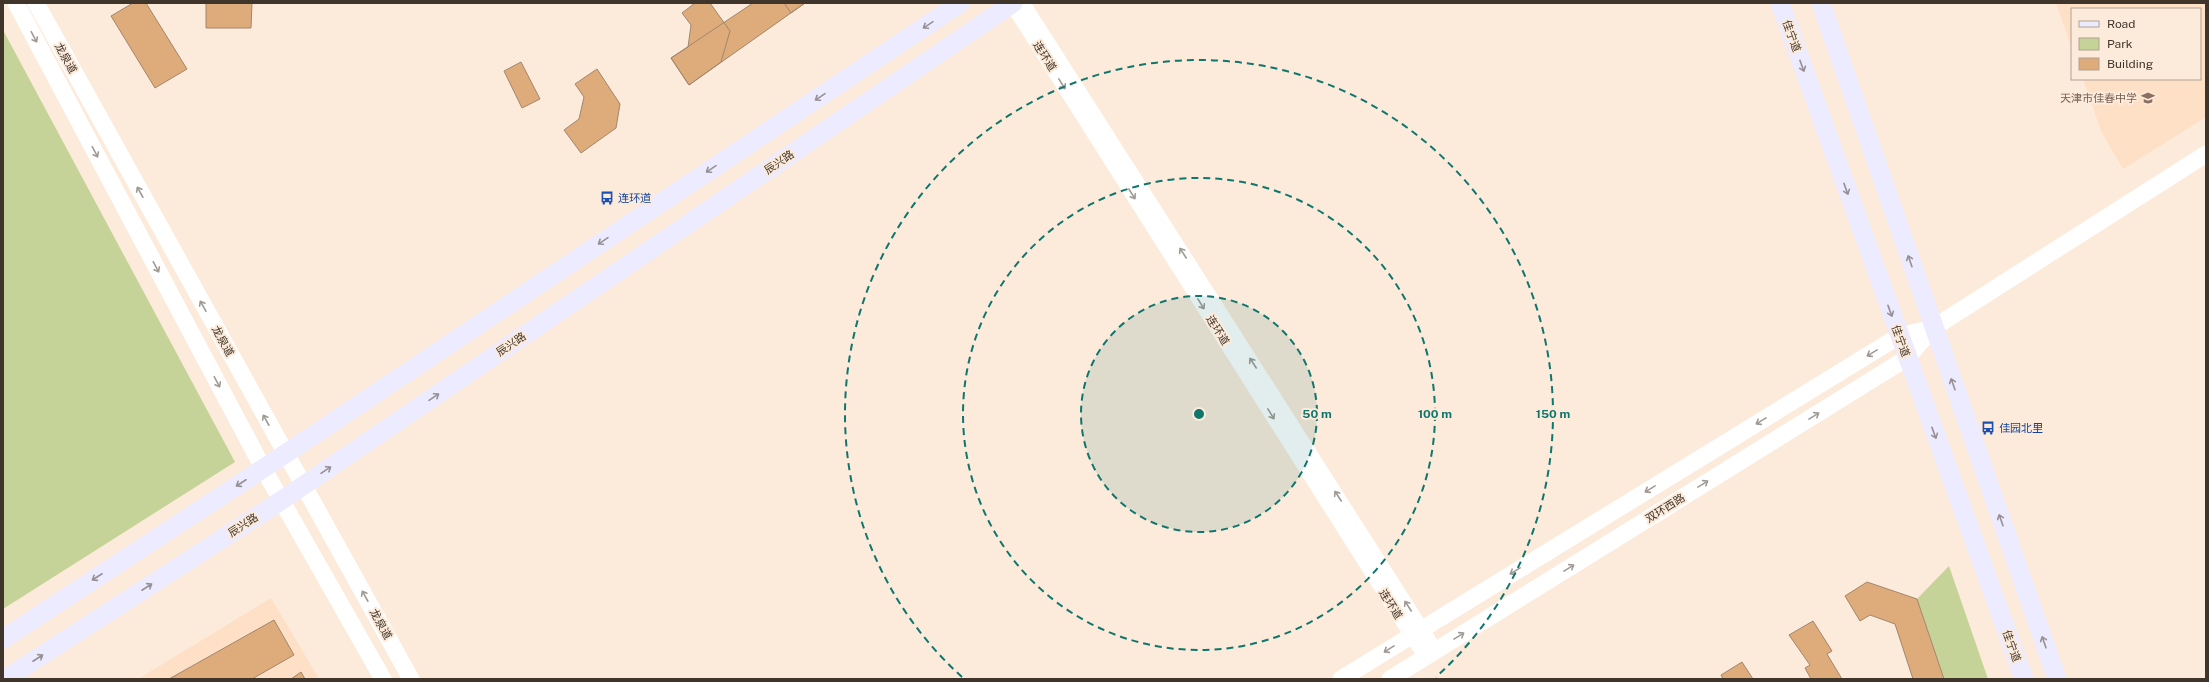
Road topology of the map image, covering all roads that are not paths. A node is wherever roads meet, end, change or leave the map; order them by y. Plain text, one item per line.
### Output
1 (16, 3) edge
2 (36, 3) edge
3 (960, 3) edge
4 (1015, 3) edge
5 (1780, 3) edge
6 (1821, 3) edge
7 (2206, 154) edge
8 (1933, 328) junction
9 (1899, 336) junction
10 (1907, 358) junction
11 (285, 454) junction
12 (263, 468) junction
13 (303, 486) junction
14 (282, 500) junction
15 (1416, 632) junction
16 (3, 639) edge
17 (1430, 654) junction
18 (5, 679) edge
19 (383, 679) edge
20 (411, 679) edge
21 (1341, 679) edge
22 (1390, 679) edge
23 (2024, 679) edge
24 (2057, 679) edge

1 -> 12 street, 龙泉道
11 -> 2 street, 龙泉道
3 -> 11 main road
13 -> 4 main road, 辰兴路
4 - 15 street, 连环道
5 -> 9 main road, 佳宁道
8 -> 6 main road
7 - 8 street
8 - 9 street
8 - 10 street, 双环西路
24 -> 8 main road
9 - 10 main road, 佳宁道
9 -> 15 street
17 -> 10 street, 双环西路
10 -> 23 main road, 佳宁道
11 - 12 main road
11 - 13 street, 龙泉道
12 - 14 street, 龙泉道
12 -> 16 main road
13 - 14 main road, 辰兴路
20 -> 13 street, 龙泉道
18 -> 14 main road, 辰兴路
14 - 19 street, 龙泉道
15 - 17 street, 连环道
15 -> 21 street
17 - 22 street, 双环西路

